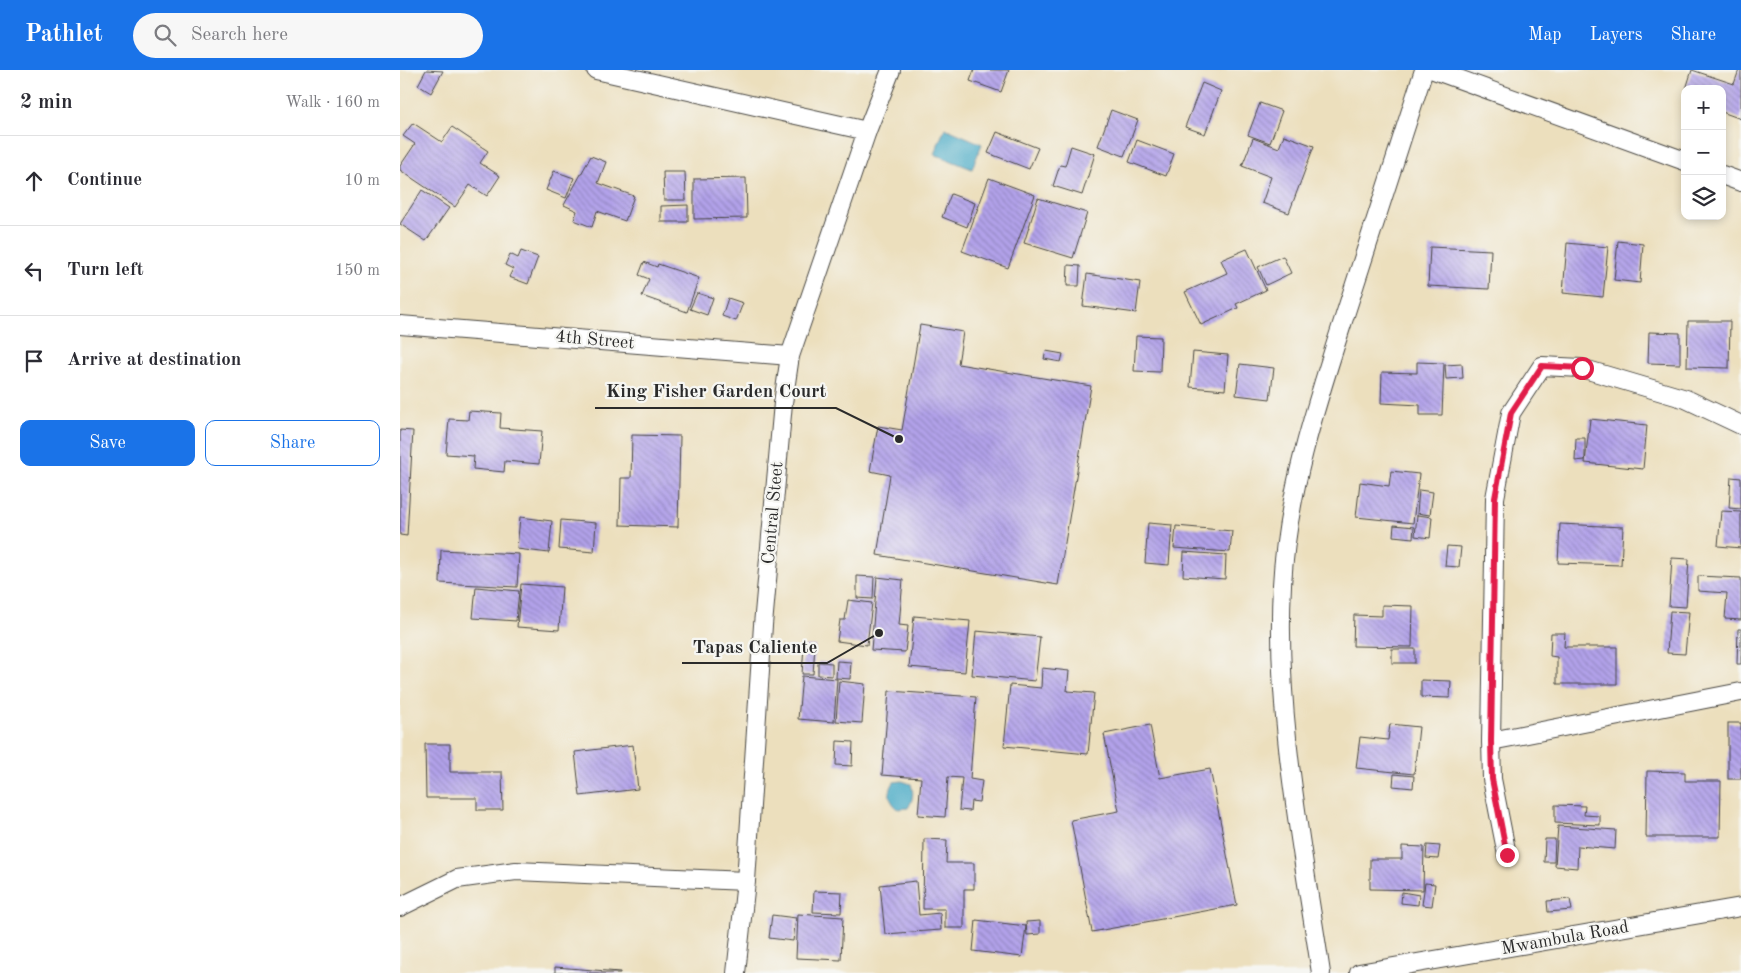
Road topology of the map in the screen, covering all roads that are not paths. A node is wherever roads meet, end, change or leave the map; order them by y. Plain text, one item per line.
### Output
1 (596, 70) edge
2 (891, 70) edge
3 (1424, 70) edge
4 (1434, 70) edge
5 (867, 131) junction
6 (1681, 161) edge
7 (1726, 176) edge
8 (1741, 182) edge
9 (400, 325) edge
10 (790, 356) junction
11 (1741, 426) edge
12 (1741, 692) edge
13 (1491, 741) junction
14 (1507, 855) dead end
15 (746, 881) junction
16 (400, 907) edge
17 (1741, 907) edge
18 (736, 973) edge
19 (1321, 973) edge
20 (1359, 973) edge

1 - 5 street
2 - 5 street, Central Steet
3 - 19 street
4 - 6 street
5 - 10 street, Central Steet
7 - 8 street
9 - 10 street, 4th Street
10 - 15 street, Central Steet
11 - 13 street
12 - 13 street
13 - 14 street
15 - 16 street
15 - 18 street, Central Steet
17 - 20 street, Mwambula Road

